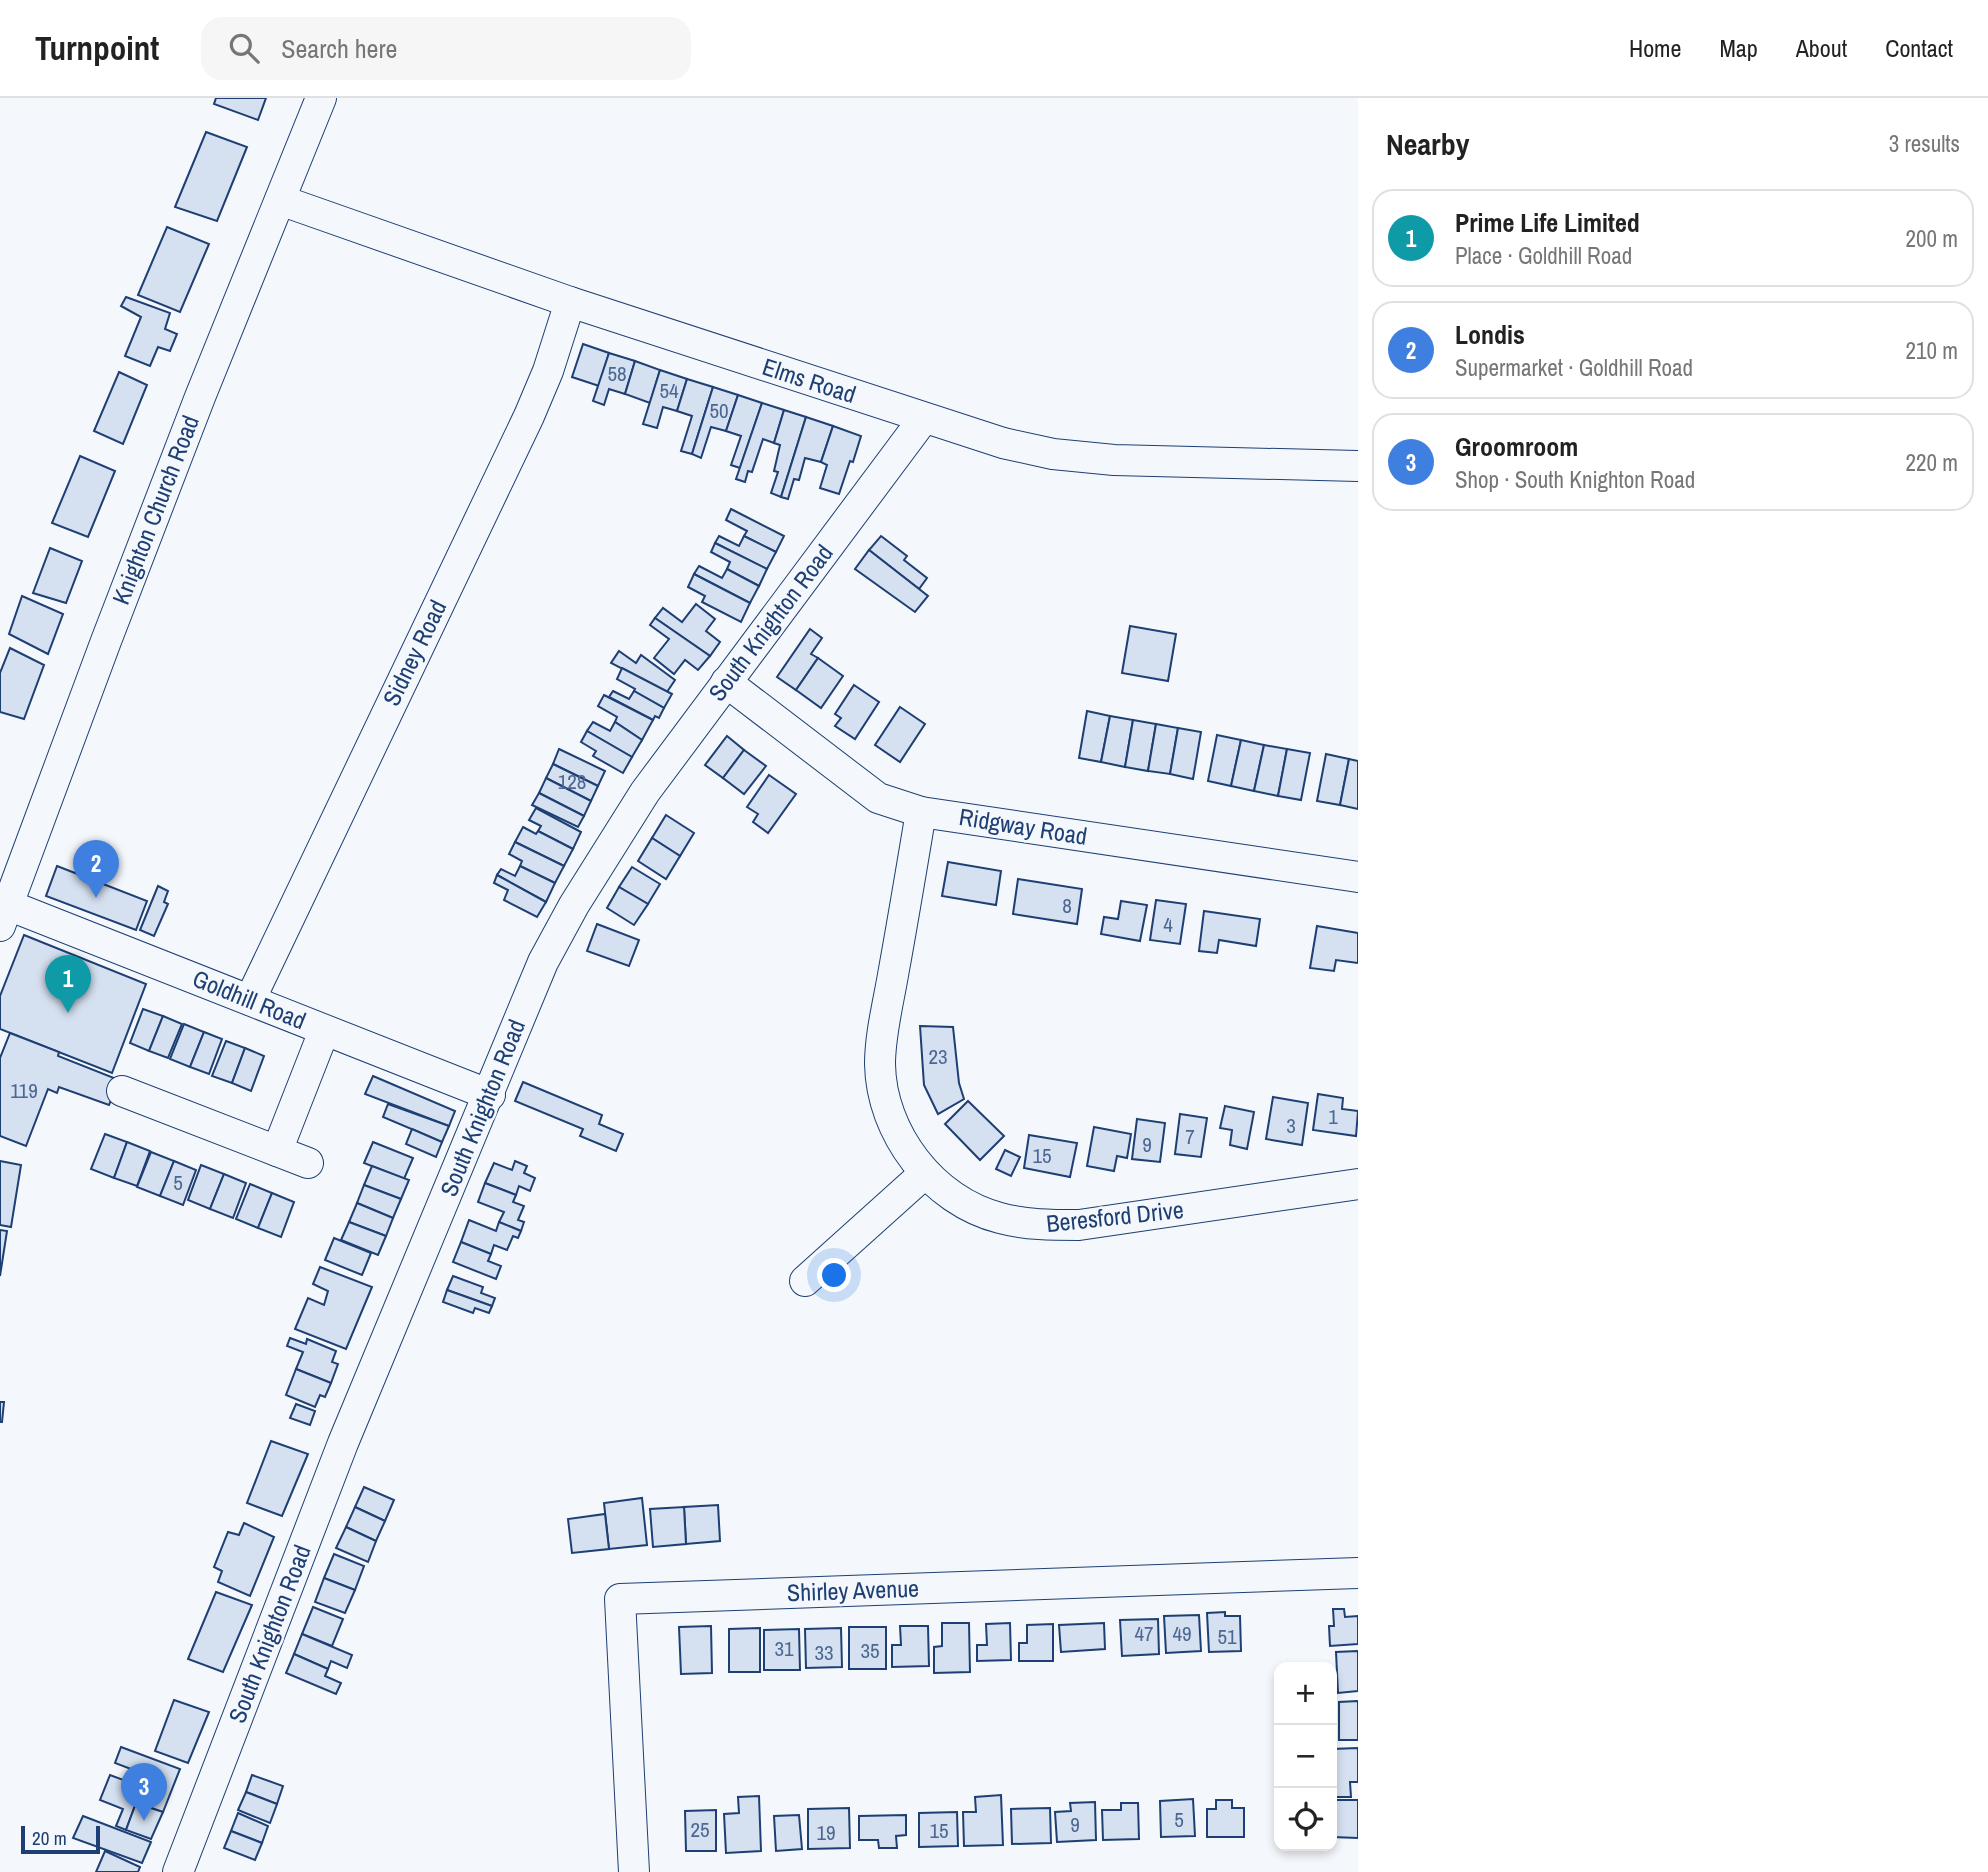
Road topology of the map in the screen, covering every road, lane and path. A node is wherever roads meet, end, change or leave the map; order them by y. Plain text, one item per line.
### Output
1 (321, 98) edge
2 (280, 200) junction
3 (570, 302) junction
4 (924, 418) junction
5 (1358, 466) edge
6 (726, 682) junction
7 (921, 812) junction
8 (1358, 877) edge
9 (6, 899) edge
10 (250, 1000) junction
11 (324, 1031) junction
12 (122, 1091) dead end
13 (490, 1095) junction
14 (277, 1151) junction
15 (308, 1163) dead end
16 (925, 1174) junction
17 (1358, 1184) edge
18 (805, 1281) dead end
19 (1358, 1573) edge
20 (178, 1872) edge
21 (634, 1872) edge

1 - 2 street, Knighton Church Road
2 - 3 street, Elms Road
2 - 9 street, Knighton Church Road
3 - 4 street, Elms Road
3 - 10 street, Sidney Road
4 - 5 street, Elms Road
4 - 6 street, South Knighton Road
6 - 7 street, Ridgway Road
6 - 13 street, South Knighton Road
7 - 8 street, Ridgway Road
7 - 16 street, Beresford Drive
9 - 10 street, Goldhill Road
10 - 11 street, Goldhill Road
11 - 13 street, Goldhill Road
11 - 14 street
12 - 14 street
13 - 20 street, South Knighton Road
14 - 15 street
16 - 17 street, Beresford Drive
16 - 18 street
19 - 21 street, Shirley Avenue

